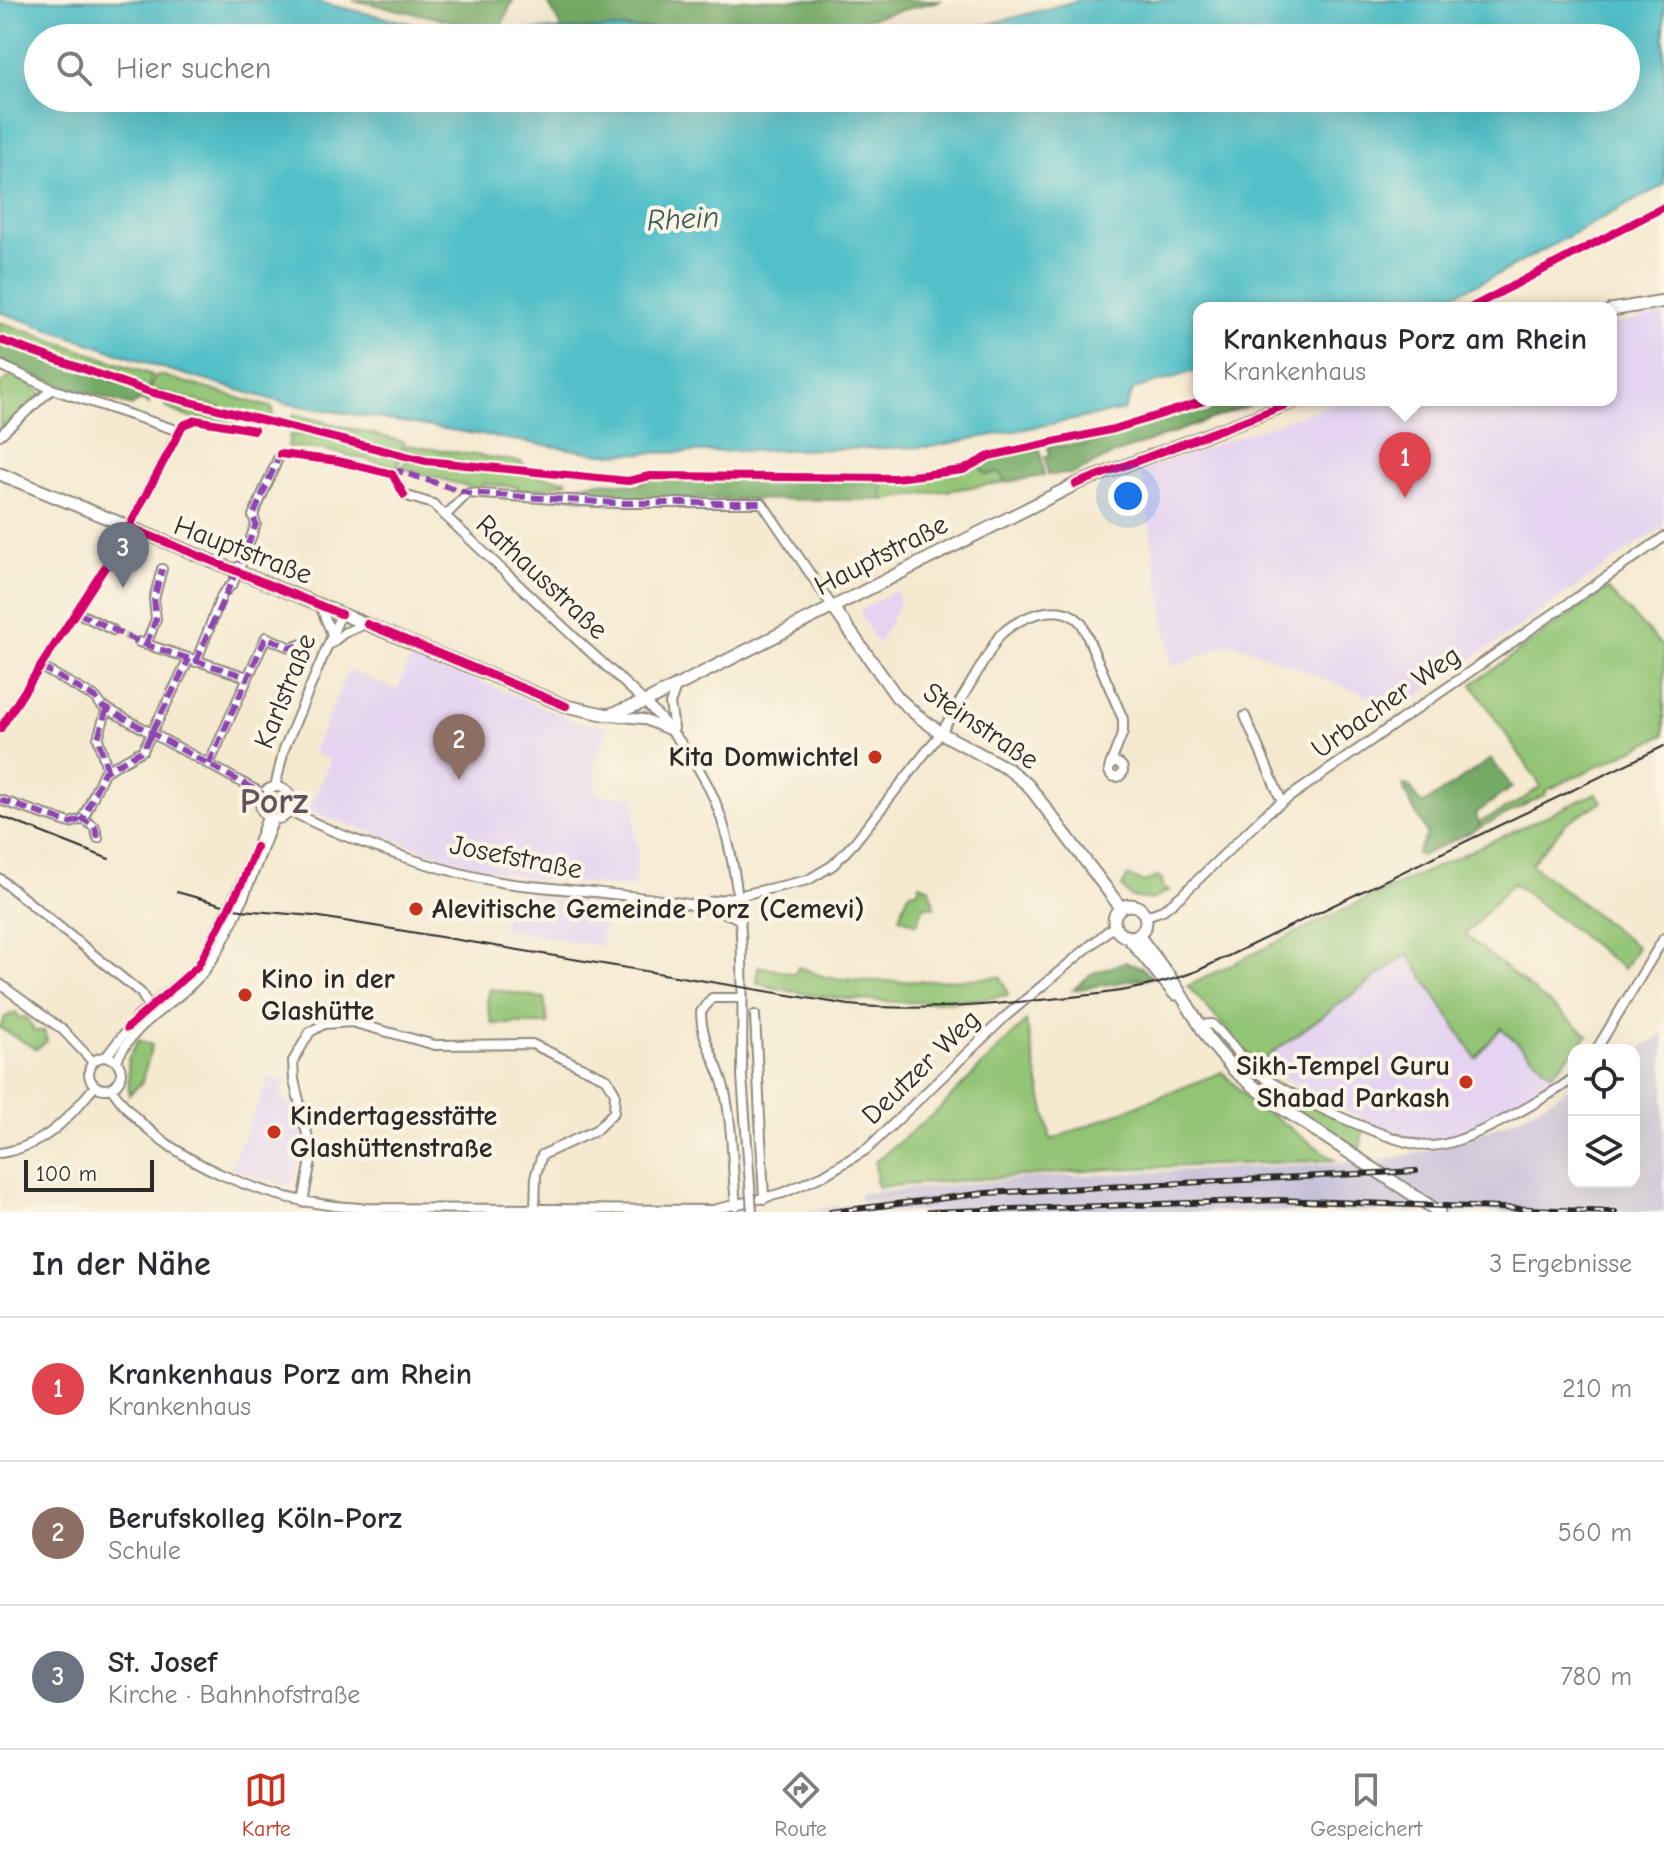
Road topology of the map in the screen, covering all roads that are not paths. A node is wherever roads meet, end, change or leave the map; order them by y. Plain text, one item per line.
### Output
1 (1664, 301) edge
2 (1617, 309) edge
3 (0, 365) edge
4 (52, 389) junction
5 (1283, 406) edge
6 (0, 435) edge
7 (280, 454) dead end
8 (0, 474) edge
9 (404, 495) dead end
10 (445, 516) junction
11 (129, 527) junction
12 (1664, 537) edge
13 (162, 569) dead end
14 (318, 602) junction
15 (832, 606) junction
16 (78, 613) junction
17 (341, 614) junction
18 (367, 624) junction
19 (113, 630) tunnel mouth
20 (332, 634) junction
21 (302, 644) dead end
22 (326, 649) junction
23 (192, 660) junction
24 (41, 667) junction
25 (247, 677) junction
26 (677, 685) junction
27 (645, 702) junction
28 (107, 708) junction
29 (608, 715) junction
30 (1245, 716) dead end
31 (0, 729) edge
32 (675, 733) junction
33 (941, 733) junction
34 (151, 735) junction
35 (209, 764) junction
36 (1110, 765) dead end
37 (107, 769) junction
38 (275, 787) junction
39 (263, 794) junction
40 (0, 800) edge
41 (1282, 802) junction
42 (291, 811) junction
43 (271, 818) junction
44 (83, 819) junction
45 (98, 838) dead end
46 (0, 879) edge
47 (738, 895) junction
48 (693, 906) junction
49 (1121, 908) junction
50 (1146, 916) junction
51 (741, 921) junction
52 (1115, 925) junction
53 (1132, 936) junction
54 (1664, 938) edge
55 (0, 984) edge
56 (742, 998) junction
57 (149, 1007) junction
58 (755, 1015) dead end
59 (1199, 1025) junction
60 (1600, 1044) edge
61 (106, 1057) junction
62 (93, 1062) junction
63 (116, 1062) junction
64 (1568, 1082) edge
65 (95, 1086) junction
66 (111, 1088) junction
67 (0, 1153) edge
68 (764, 1199) junction
69 (303, 1202) junction
70 (736, 1206) junction
71 (535, 1210) edge
72 (752, 1212) edge
73 (1439, 1212) edge

1 - 2 main road
3 - 4 street
4 - 6 street
4 - 11 street
5 - 15 main road, Hauptstraße
7 - 23 street, bridge
8 - 11 main road, Hauptstraße
9 - 10 street, Rathausstraße
10 - 15 street, Steinstraße
10 - 27 street, Rathausstraße
11 - 14 main road, Hauptstraße
11 - 16 street
12 - 41 street, Urbacher Weg
13 - 23 street
14 - 17 main road, Hauptstraße
14 - 20 street
15 - 26 main road, Hauptstraße
15 - 33 main road, Steinstraße
16 - 19 street
16 - 24 street
17 - 18 main road, Hauptstraße
17 - 20 street, Karlstraße
18 - 22 street
18 - 29 main road, Hauptstraße
20 - 22 street, Karlstraße
21 - 25 street
22 - 38 street, Karlstraße
23 - 25 street
23 - 34 street
24 - 28 street
24 - 31 street
25 - 35 street
26 - 27 main road, Hauptstraße
26 - 32 street
27 - 29 main road, Hauptstraße
27 - 32 street, Rathausstraße
28 - 34 street
28 - 37 street
29 - 32 street
30 - 41 street
32 - 47 street, Rathausstraße
33 - 36 street, Josefstraße
33 - 47 street, Josefstraße
33 - 49 main road, Steinstraße
34 - 35 street
34 - 37 street
35 - 39 street
37 - 44 street
38 - 39 street
38 - 42 street
39 - 43 street
40 - 44 street
41 - 50 street, Urbacher Weg
42 - 43 street
42 - 48 street, Josefstraße
43 - 57 street
43 - 63 street
44 - 45 street
46 - 57 street
47 - 48 street, Josefstraße
47 - 51 street, Rathausstraße
48 - 51 street, Josefstraße
49 - 50 main road
49 - 52 main road
50 - 53 main road
51 - 56 street, Rathausstraße
52 - 53 main road
52 - 68 street, Deutzer Weg
53 - 59 main road
54 - 60 street
55 - 62 street
56 - 70 street
56 - 72 street, Rathausstraße, bridge
57 - 61 street
58 - 68 street
59 - 64 street
59 - 73 main road
61 - 62 street
61 - 63 street
62 - 65 street
63 - 66 street
65 - 66 street
65 - 67 street
66 - 69 street, Deutzer Weg
68 - 70 street, Deutzer Weg
69 - 71 street, Deutzer Weg
69 - 71 street
70 - 71 street, Deutzer Weg

